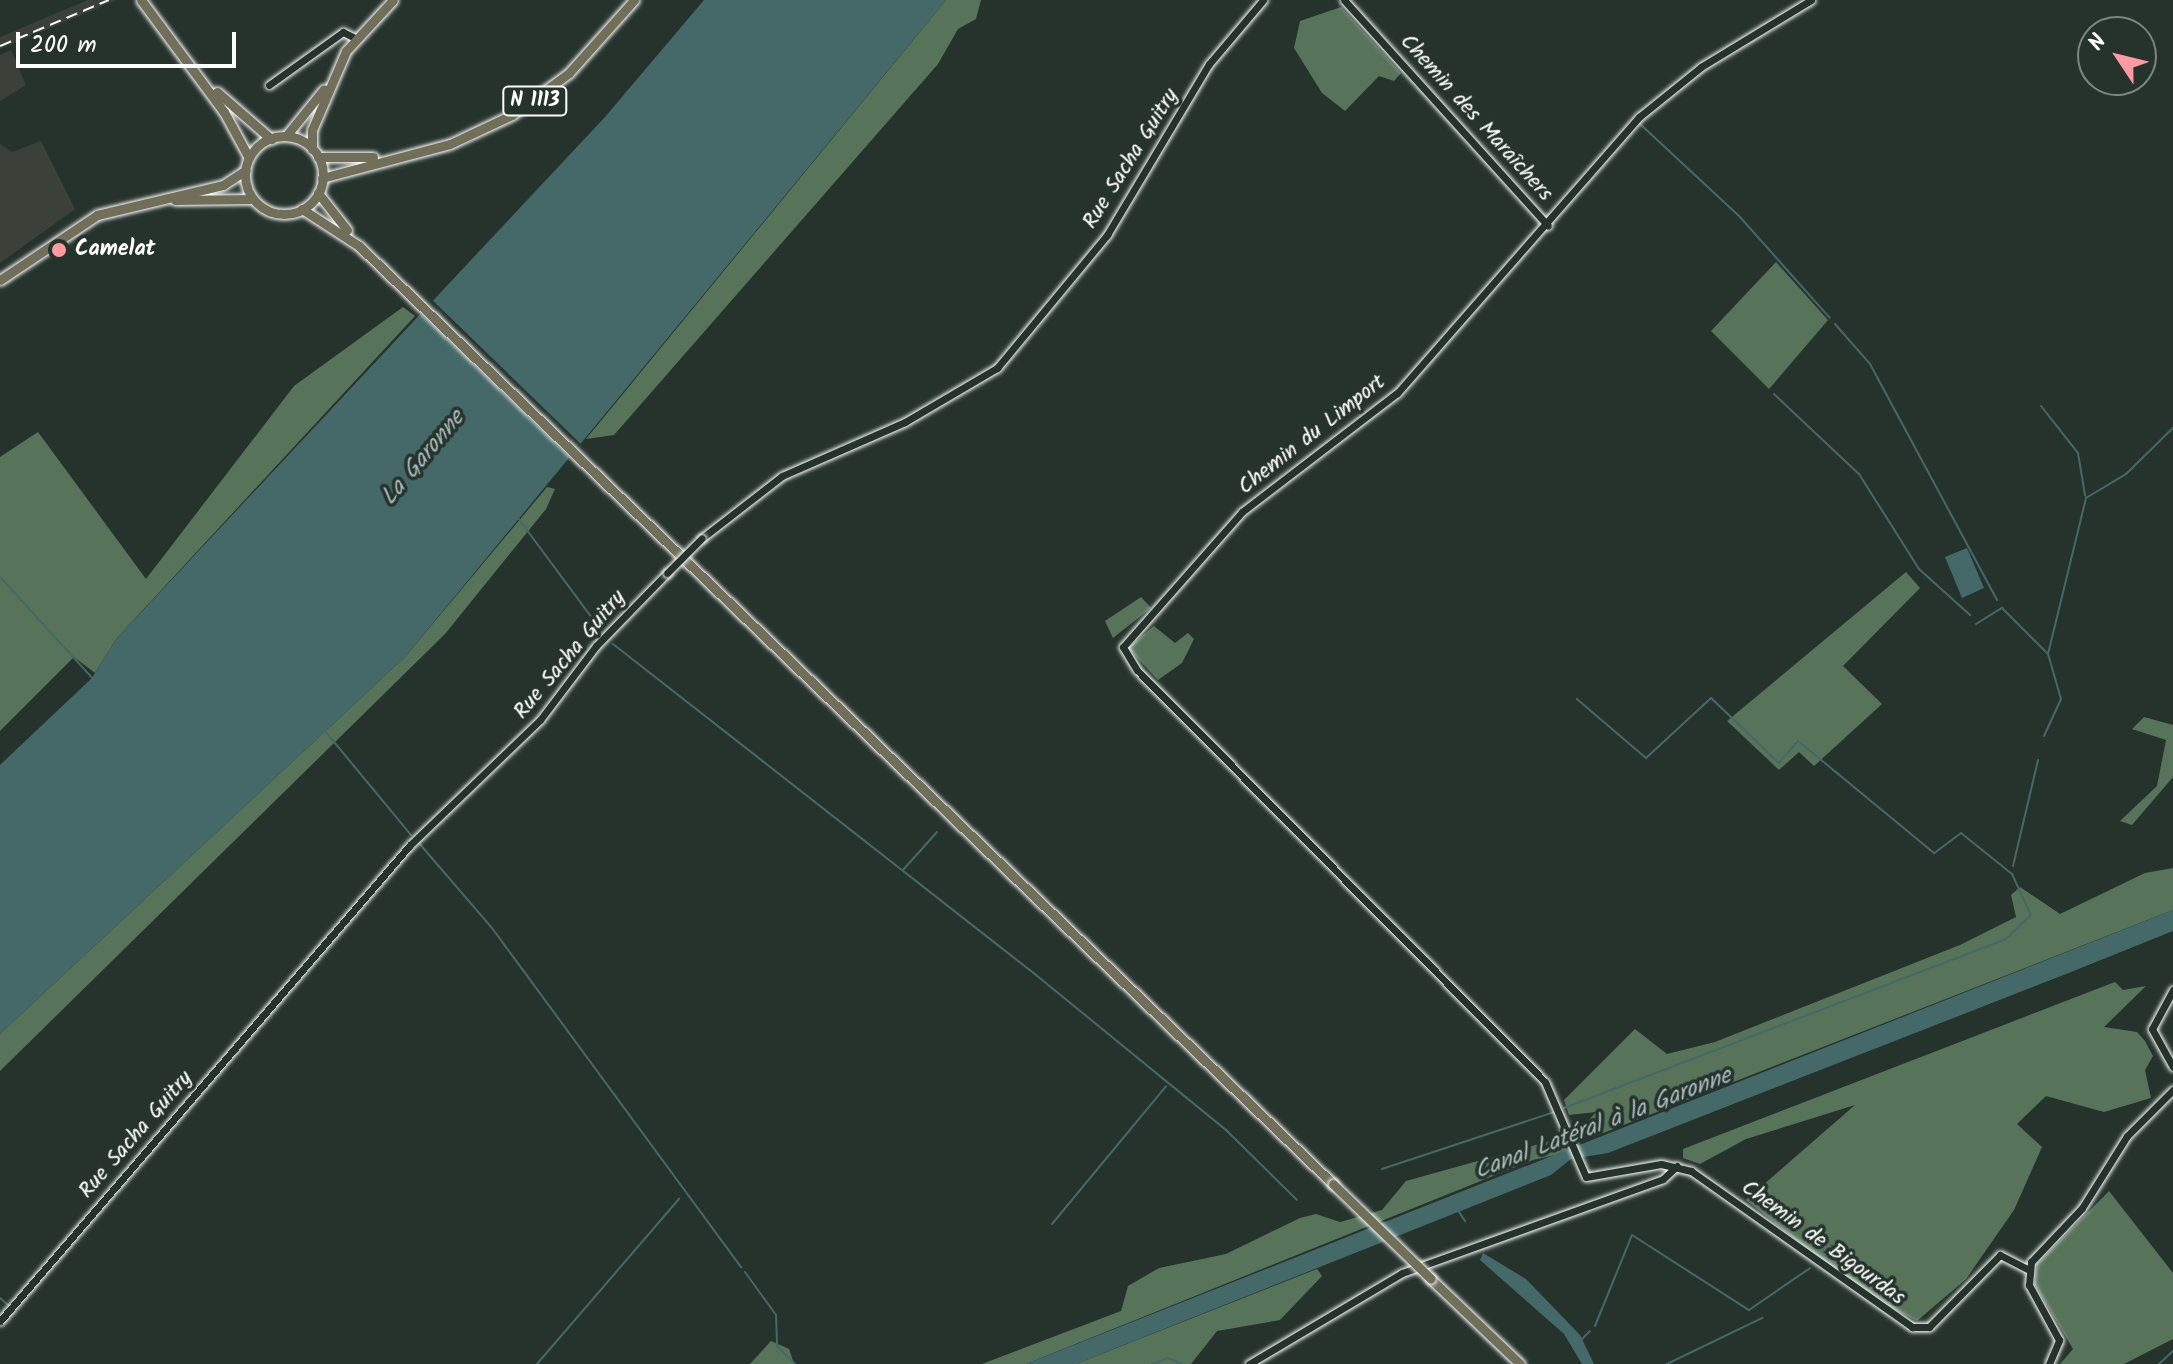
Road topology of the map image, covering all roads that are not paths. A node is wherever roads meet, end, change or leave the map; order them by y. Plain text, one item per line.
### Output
1 (141, 0) edge
2 (393, 0) edge
3 (634, 0) edge
4 (1263, 0) edge
5 (1344, 0) edge
6 (1811, 0) edge
7 (355, 38) junction
8 (187, 60) junction
9 (335, 73) junction
10 (269, 85) dead end
11 (285, 136) junction
12 (271, 139) junction
13 (315, 153) junction
14 (405, 155) junction
15 (249, 158) junction
16 (246, 170) junction
17 (322, 178) junction
18 (318, 193) junction
19 (253, 199) junction
20 (136, 203) junction
21 (302, 209) junction
22 (1548, 226) junction
23 (359, 246) junction
24 (0, 280) edge
25 (2173, 990) edge
26 (2173, 1067) edge
27 (2173, 1090) edge
28 (1677, 1166) junction
29 (2028, 1269) junction
30 (0, 1321) edge
31 (1249, 1364) edge
32 (1520, 1364) edge
33 (2049, 1364) edge

1 - 8 main road
2 - 7 main road
3 - 14 main road, N 1113
4 - 30 street, Rue Sacha Guitry, bridge
5 - 22 street, Chemin des Maraîchers
6 - 22 street, Chemin du Limport
7 - 9 main road
7 - 10 street
8 - 12 main road
8 - 15 main road
9 - 11 main road
9 - 13 main road
11 - 12 main road
11 - 13 main road
12 - 15 main road
13 - 14 main road, N 1113
13 - 17 main road
14 - 17 main road, N 1113
15 - 16 main road
16 - 19 main road
16 - 20 main road
17 - 18 main road
18 - 21 main road
18 - 23 main road
19 - 20 main road
19 - 21 main road
20 - 24 main road
21 - 23 main road
22 - 28 street, Chemin du Limport
23 - 32 main road, bridge
25 - 26 street
27 - 29 street
28 - 29 street, Chemin de Bigourdas
28 - 31 street
29 - 33 street

